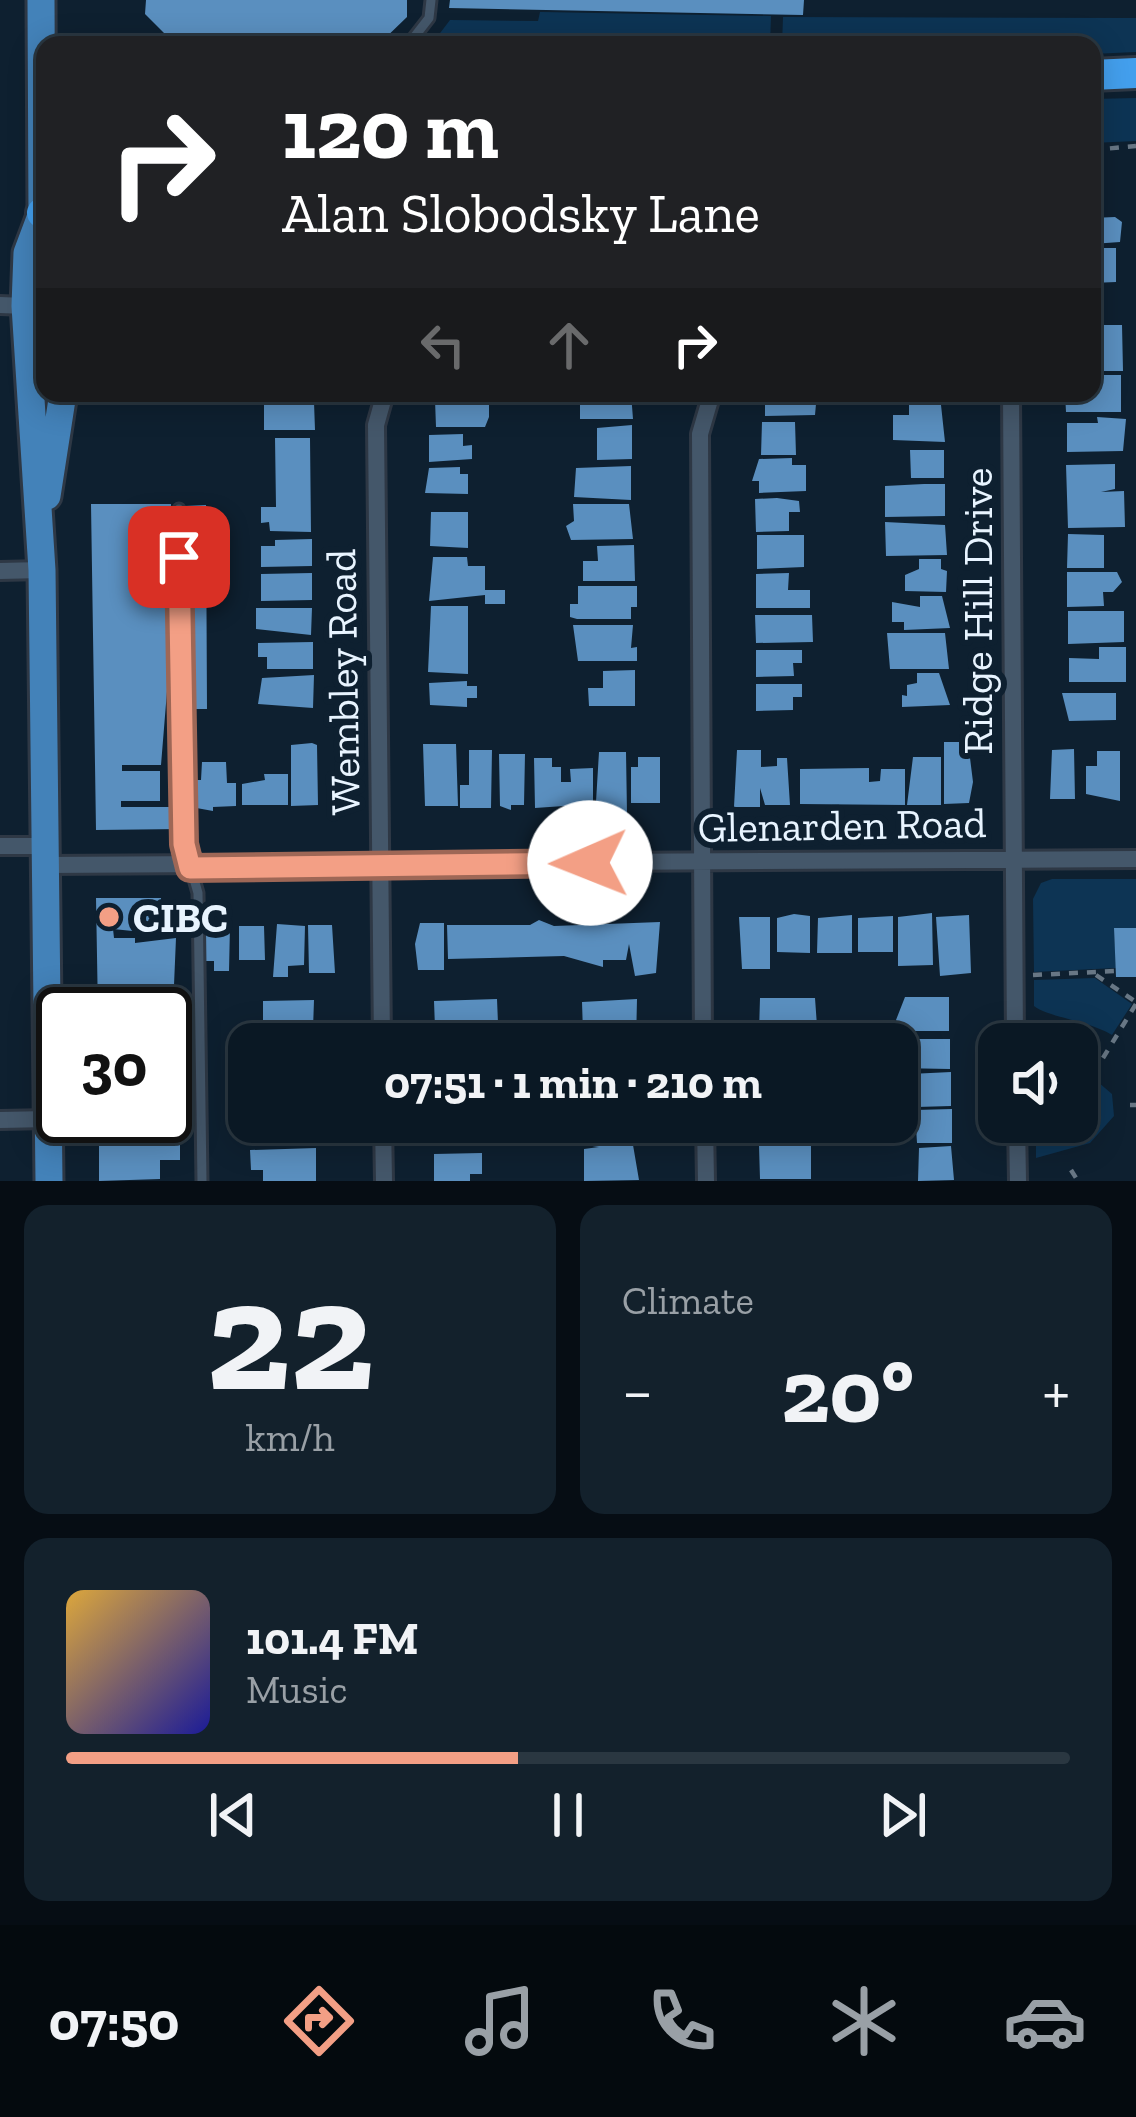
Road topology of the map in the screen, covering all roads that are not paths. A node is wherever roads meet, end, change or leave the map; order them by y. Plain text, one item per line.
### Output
1 (41, 0) edge
2 (431, 0) edge
3 (42, 36) edge
4 (415, 36) edge
5 (1136, 74) edge
6 (1101, 75) edge
7 (36, 233) edge
8 (23, 308) edge
9 (62, 402) edge
10 (383, 402) edge
11 (709, 402) edge
12 (1011, 402) edge
13 (179, 509) dead end
14 (41, 536) junction
15 (42, 570) junction
16 (0, 571) edge
17 (0, 846) edge
18 (45, 856) junction
19 (1015, 859) junction
20 (1136, 859) edge
21 (700, 862) junction
22 (381, 865) junction
23 (190, 868) junction
24 (47, 987) edge
25 (382, 1023) edge
26 (703, 1023) edge
27 (1016, 1023) edge
28 (36, 1119) edge
29 (0, 1120) edge
30 (49, 1143) edge
31 (383, 1143) edge
32 (705, 1143) edge
33 (1017, 1143) edge
34 (50, 1181) edge
35 (202, 1181) edge
36 (384, 1181) edge
37 (706, 1181) edge
38 (1018, 1181) edge

1 - 3 main road
2 - 4 lane
5 - 6 highway
7 - 8 main road
8 - 14 main road
9 - 14 main road
10 - 22 street, Wembley Road
11 - 21 street
12 - 19 street, Ridge Hill Drive
13 - 23 lane
14 - 15 main road
15 - 16 street
15 - 18 main road
17 - 18 street, Glenarden Road
18 - 23 street, Glenarden Road
18 - 24 main road
19 - 20 street, Glenarden Road
19 - 21 street, Glenarden Road
19 - 27 street, Ridge Hill Drive
21 - 22 street, Glenarden Road
21 - 26 street
22 - 23 street, Glenarden Road
22 - 25 street, Wembley Road
23 - 35 lane
28 - 29 street
30 - 34 main road
31 - 36 street
32 - 37 street
33 - 38 street

